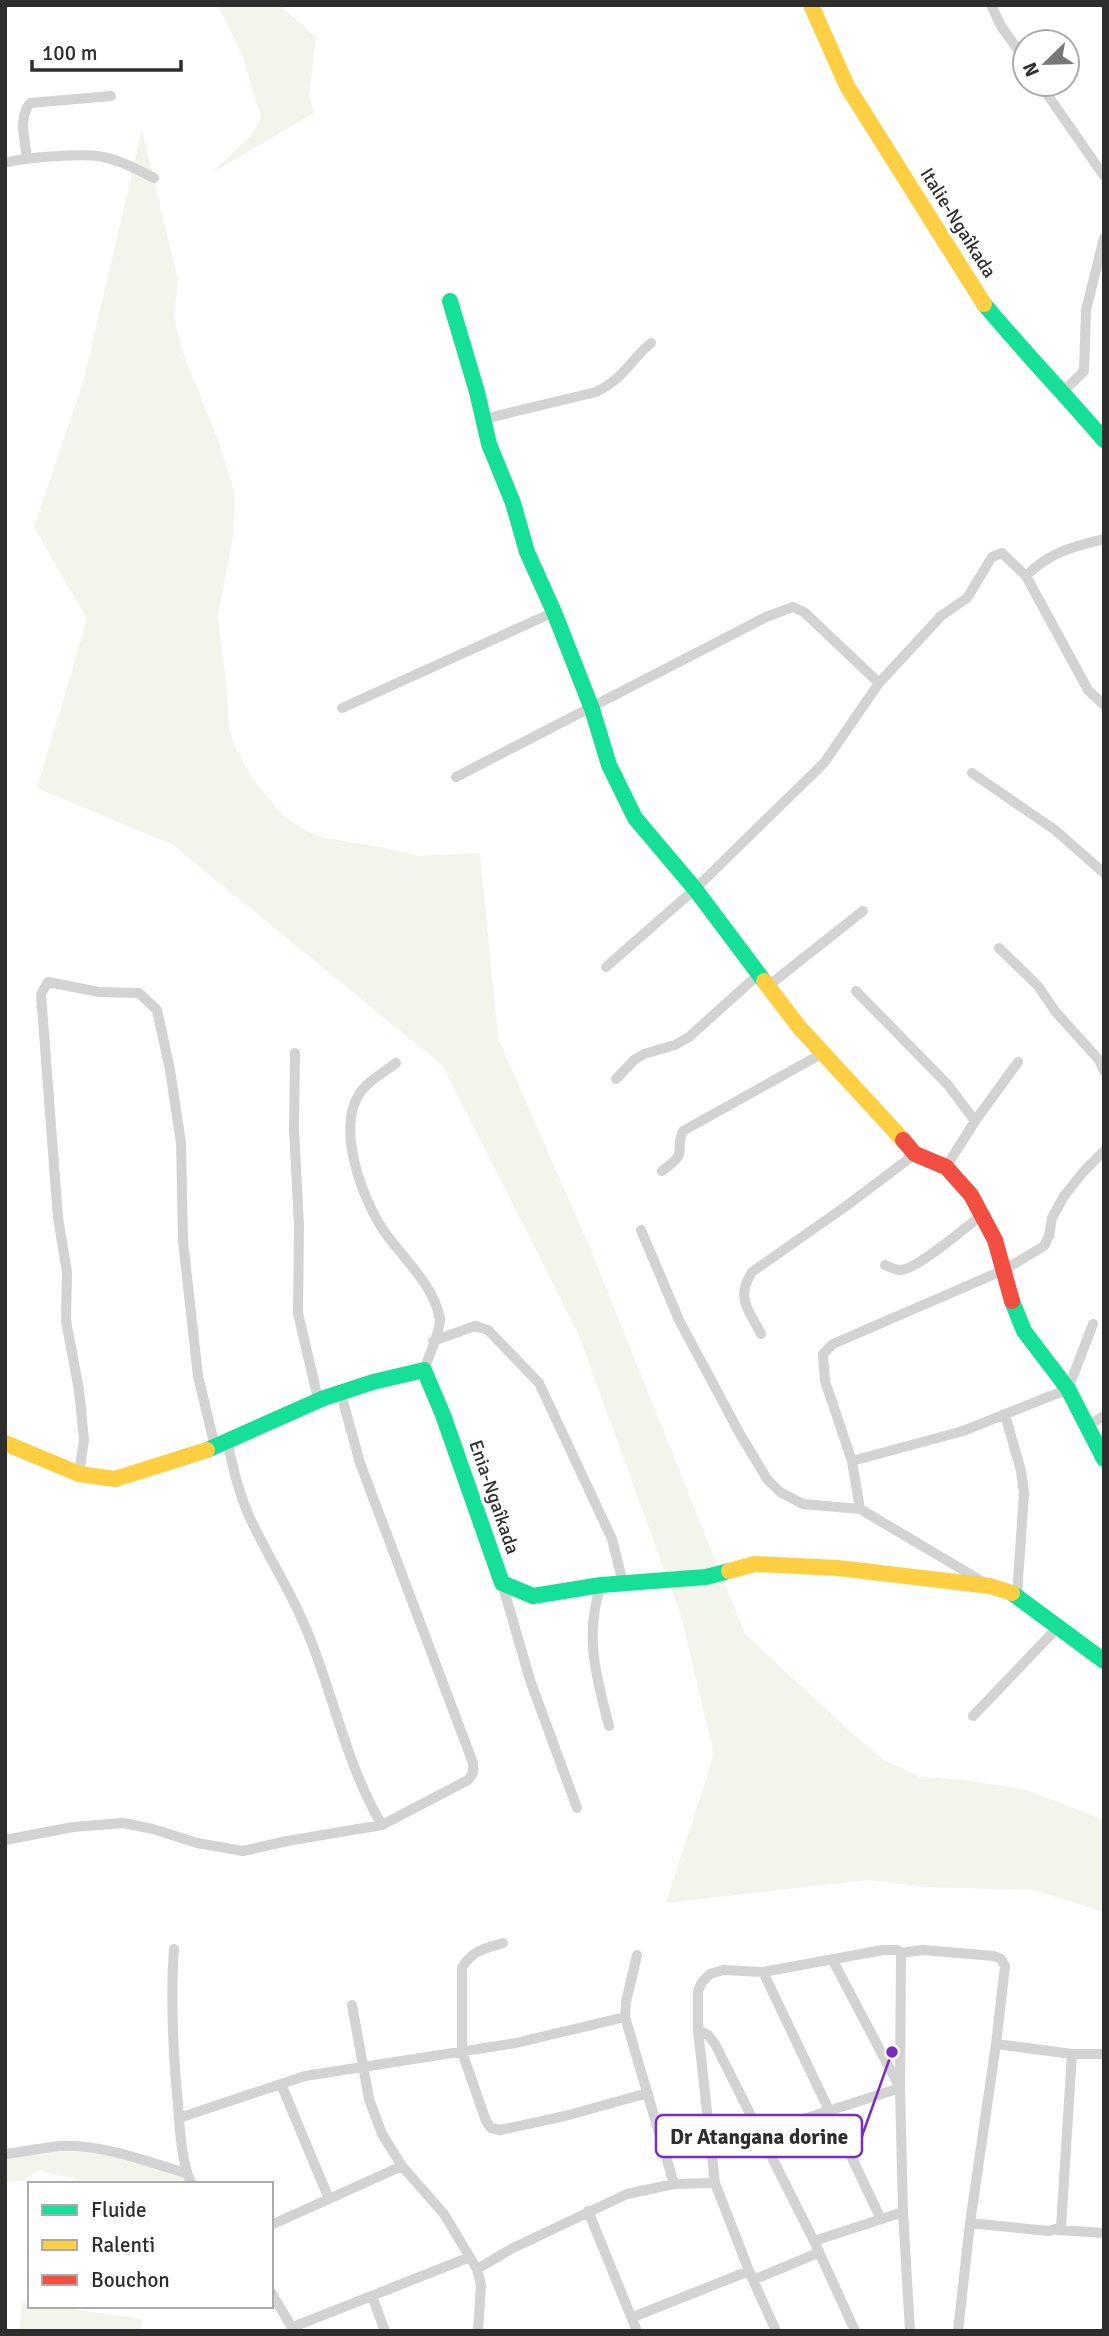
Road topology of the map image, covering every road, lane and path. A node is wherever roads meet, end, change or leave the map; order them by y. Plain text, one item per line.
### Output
1 (811, 5) edge
2 (991, 5) edge
3 (1011, 40) edge
4 (111, 96) dead end
5 (1050, 98) edge
6 (27, 158) junction
7 (5, 163) edge
8 (1104, 176) edge
9 (154, 178) dead end
10 (1104, 239) edge
11 (450, 301) dead end
12 (651, 343) dead end
13 (1063, 392) junction
14 (484, 419) junction
15 (1103, 436) edge
16 (1104, 539) edge
17 (1026, 576) junction
18 (554, 612) junction
19 (879, 683) junction
20 (1104, 705) edge
21 (342, 708) dead end
22 (592, 709) junction
23 (972, 773) dead end
24 (456, 777) dead end
25 (1104, 873) edge
26 (695, 889) junction
27 (863, 911) dead end
28 (999, 948) dead end
29 (606, 967) dead end
30 (763, 980) junction
31 (856, 991) dead end
32 (295, 1053) dead end
33 (823, 1053) junction
34 (1018, 1062) dead end
35 (396, 1063) dead end
36 (1104, 1071) edge
37 (616, 1079) dead end
38 (975, 1121) junction
39 (1104, 1151) edge
40 (915, 1154) junction
41 (946, 1167) junction
42 (662, 1171) dead end
43 (983, 1214) junction
44 (641, 1230) dead end
45 (885, 1265) dead end
46 (1004, 1270) junction
47 (1093, 1324) dead end
48 (761, 1334) dead end
49 (433, 1341) junction
50 (424, 1370) junction
51 (1068, 1389) junction
52 (341, 1394) junction
53 (318, 1399) junction
54 (1005, 1415) junction
55 (1104, 1416) edge
56 (1087, 1426) junction
57 (5, 1443) edge
58 (221, 1443) junction
59 (1104, 1459) edge
60 (852, 1461) junction
61 (79, 1474) junction
62 (860, 1509) junction
63 (502, 1583) junction
64 (623, 1583) junction
65 (601, 1585) junction
66 (990, 1586) junction
67 (1017, 1595) junction
68 (1059, 1626) junction
69 (1104, 1661) edge
70 (973, 1716) dead end
71 (609, 1726) dead end
72 (577, 1808) dead end
73 (382, 1825) junction
74 (5, 1840) edge
75 (503, 1943) dead end
76 (174, 1949) dead end
77 (901, 1953) junction
78 (637, 1955) dead end
79 (833, 1961) junction
80 (763, 1972) junction
81 (352, 2005) dead end
82 (625, 2017) junction
83 (698, 2030) junction
84 (996, 2044) junction
85 (462, 2052) junction
86 (1072, 2054) junction
87 (1104, 2054) edge
88 (362, 2067) junction
89 (281, 2084) junction
90 (900, 2088) junction
91 (648, 2093) junction
92 (829, 2111) junction
93 (179, 2118) junction
94 (760, 2133) junction
95 (5, 2154) edge
96 (402, 2166) junction
97 (186, 2173) junction
98 (190, 2182) edge
99 (715, 2183) junction
100 (674, 2184) junction
101 (330, 2199) junction
102 (588, 2211) junction
103 (903, 2212) junction
104 (881, 2219) junction
105 (970, 2223) junction
106 (273, 2224) edge
107 (1058, 2230) junction
108 (1104, 2233) edge
109 (814, 2241) junction
110 (818, 2253) junction
111 (470, 2258) junction
112 (477, 2269) junction
113 (751, 2276) junction
114 (273, 2295) edge
115 (372, 2296) junction
116 (633, 2317) junction
117 (293, 2329) edge
118 (385, 2331) edge
119 (478, 2331) edge
120 (637, 2331) edge
121 (776, 2331) edge
122 (855, 2331) edge
123 (910, 2331) edge
124 (958, 2331) edge

1 - 13 street, Italie-Ngaîkada
2 - 3 street
4 - 6 street
5 - 8 street
6 - 7 street
6 - 9 street
10 - 13 street
11 - 14 street
12 - 14 street
13 - 15 street, Italie-Ngaîkada
14 - 18 street
16 - 17 street
17 - 19 street
17 - 20 street
18 - 21 street
18 - 22 street
19 - 22 street
19 - 26 street
22 - 24 street
22 - 26 street
23 - 25 street
26 - 29 street
26 - 30 street
27 - 30 street
28 - 36 street
30 - 33 street
30 - 37 street
31 - 38 street
32 - 53 street
33 - 40 street
33 - 42 street
34 - 38 street
35 - 49 street
38 - 41 street
39 - 46 street
40 - 41 street
40 - 48 street
41 - 43 street
43 - 45 street
43 - 46 street
44 - 62 street
46 - 51 street
46 - 60 street
47 - 51 street
49 - 50 street
49 - 64 street
50 - 52 street
50 - 63 street, Enia-Ngaîkada
51 - 54 street
51 - 56 street
52 - 53 street
52 - 73 street
53 - 58 street
54 - 60 street
54 - 67 street
55 - 56 street
56 - 59 street
57 - 61 street
58 - 61 street
58 - 61 street
58 - 73 street
60 - 62 street
62 - 66 street
63 - 65 street, Enia-Ngaîkada
63 - 72 street
64 - 65 street, Enia-Ngaîkada
64 - 66 street, Enia-Ngaîkada
65 - 71 street
66 - 67 street, Enia-Ngaîkada
67 - 68 street, Enia-Ngaîkada
68 - 69 street, Enia-Ngaîkada
68 - 70 street
73 - 74 street
75 - 85 street
76 - 93 street
77 - 79 street
77 - 84 street
77 - 90 street
78 - 82 street
79 - 80 street
79 - 90 street
80 - 83 street
80 - 92 street
81 - 88 street
82 - 85 street
82 - 91 street
83 - 94 street
83 - 99 street
84 - 86 street
84 - 105 street
85 - 88 street
85 - 91 street
86 - 87 street
86 - 107 street
88 - 89 street
88 - 96 street
89 - 93 street
89 - 101 street
90 - 92 street
90 - 103 street
91 - 100 street
92 - 94 street
92 - 104 street
93 - 97 street
94 - 109 street
95 - 97 street
96 - 101 street
96 - 111 street
97 - 98 street
99 - 100 street
99 - 113 street
100 - 102 street
101 - 106 street
102 - 112 street
102 - 116 street
103 - 104 street
103 - 123 street
104 - 109 street
105 - 107 street
105 - 124 street
107 - 108 street
109 - 110 street
110 - 113 street
110 - 122 street
111 - 112 street
111 - 115 street
112 - 119 street
113 - 116 street
113 - 121 street
114 - 117 street
115 - 117 street
115 - 118 street
116 - 120 street

